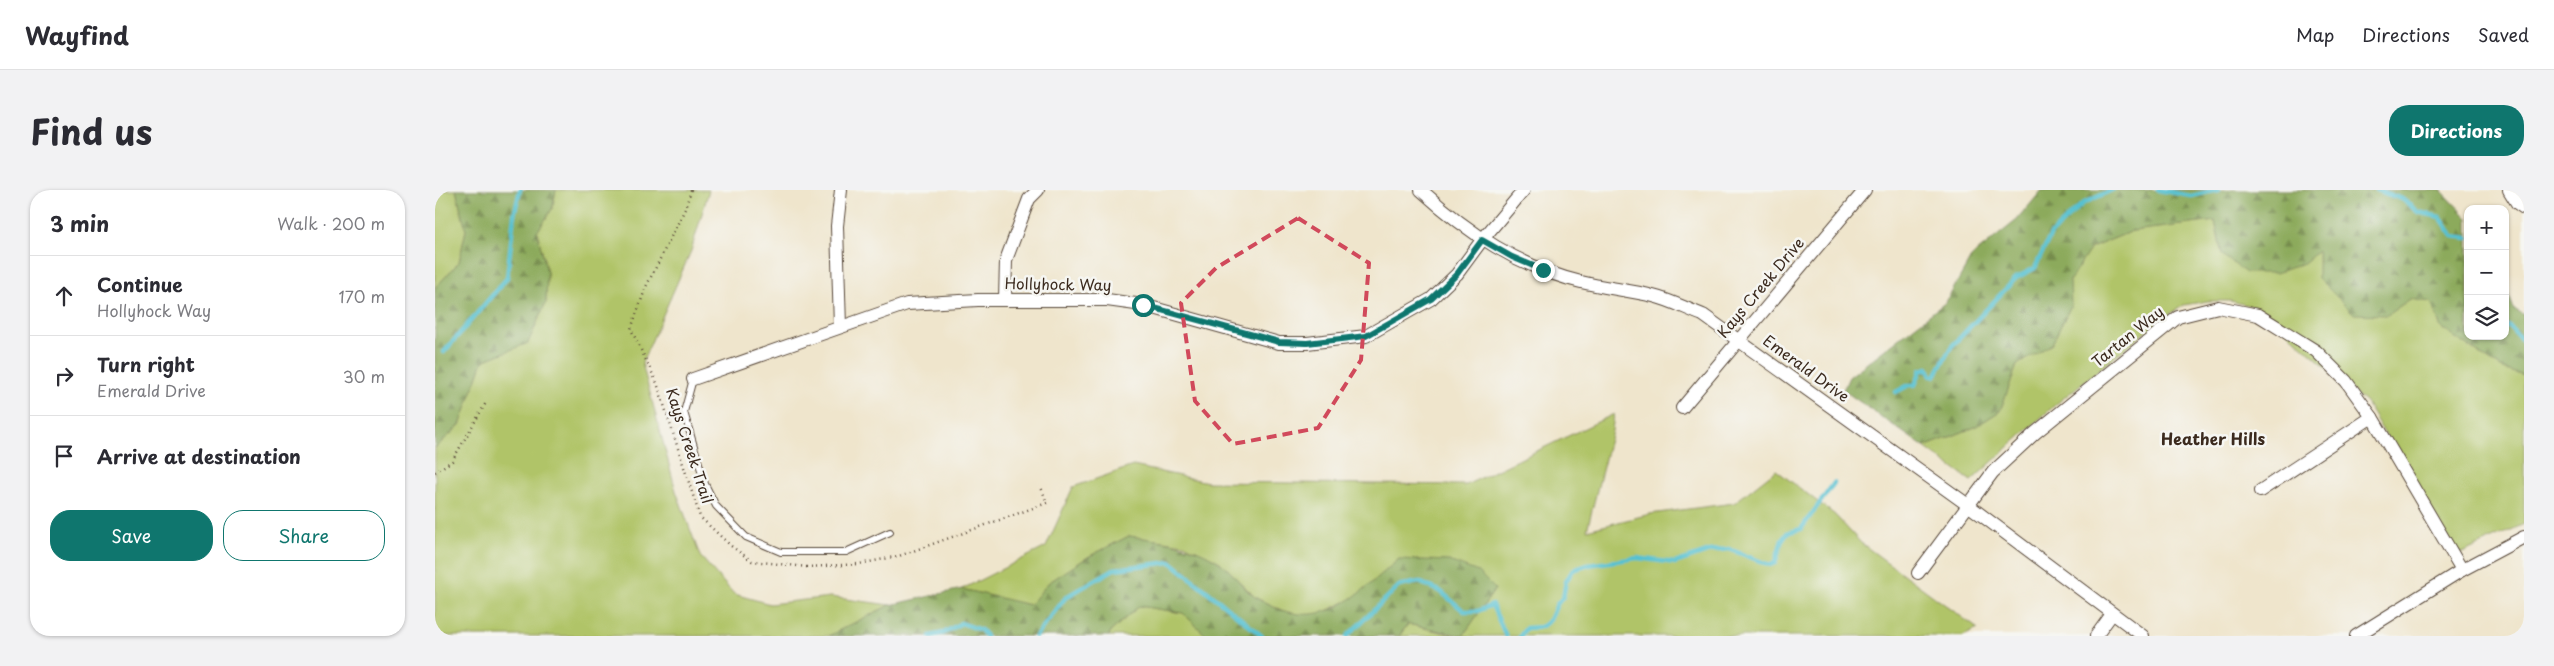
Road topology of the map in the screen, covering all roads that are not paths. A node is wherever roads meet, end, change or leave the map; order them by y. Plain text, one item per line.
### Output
1 (841, 190) edge
2 (1038, 190) edge
3 (1421, 190) edge
4 (1524, 190) edge
5 (1865, 190) edge
6 (2509, 190) edge
7 (2524, 208) edge
8 (1482, 240) junction
9 (1005, 300) junction
10 (840, 327) junction
11 (1738, 340) junction
12 (693, 378) joint
13 (1682, 408) dead end
14 (2372, 417) junction
15 (2260, 491) dead end
16 (1968, 505) junction
17 (890, 532) dead end
18 (2524, 537) edge
19 (2462, 570) junction
20 (1918, 572) dead end
21 (2112, 614) junction
22 (2096, 636) edge
23 (2143, 636) edge
24 (2356, 636) edge

1 - 10 street
2 - 9 street
3 - 8 street, Emerald Drive
4 - 8 street, Hollyhock Way
5 - 11 street, Kays Creek Drive
6 - 7 street
8 - 9 street, Hollyhock Way
8 - 11 street, Emerald Drive
9 - 10 street, Hollyhock Way
10 - 12 street, Hollyhock Way
11 - 13 street, Kays Creek Drive
11 - 16 street, Emerald Drive
12 - 17 lane
14 - 15 street
14 - 16 street, Tartan Way
14 - 19 street, Tartan Way
16 - 20 street, Tartan Way
16 - 21 street, Emerald Drive
18 - 19 street
19 - 24 street
21 - 22 street
21 - 23 street, Emerald Drive

